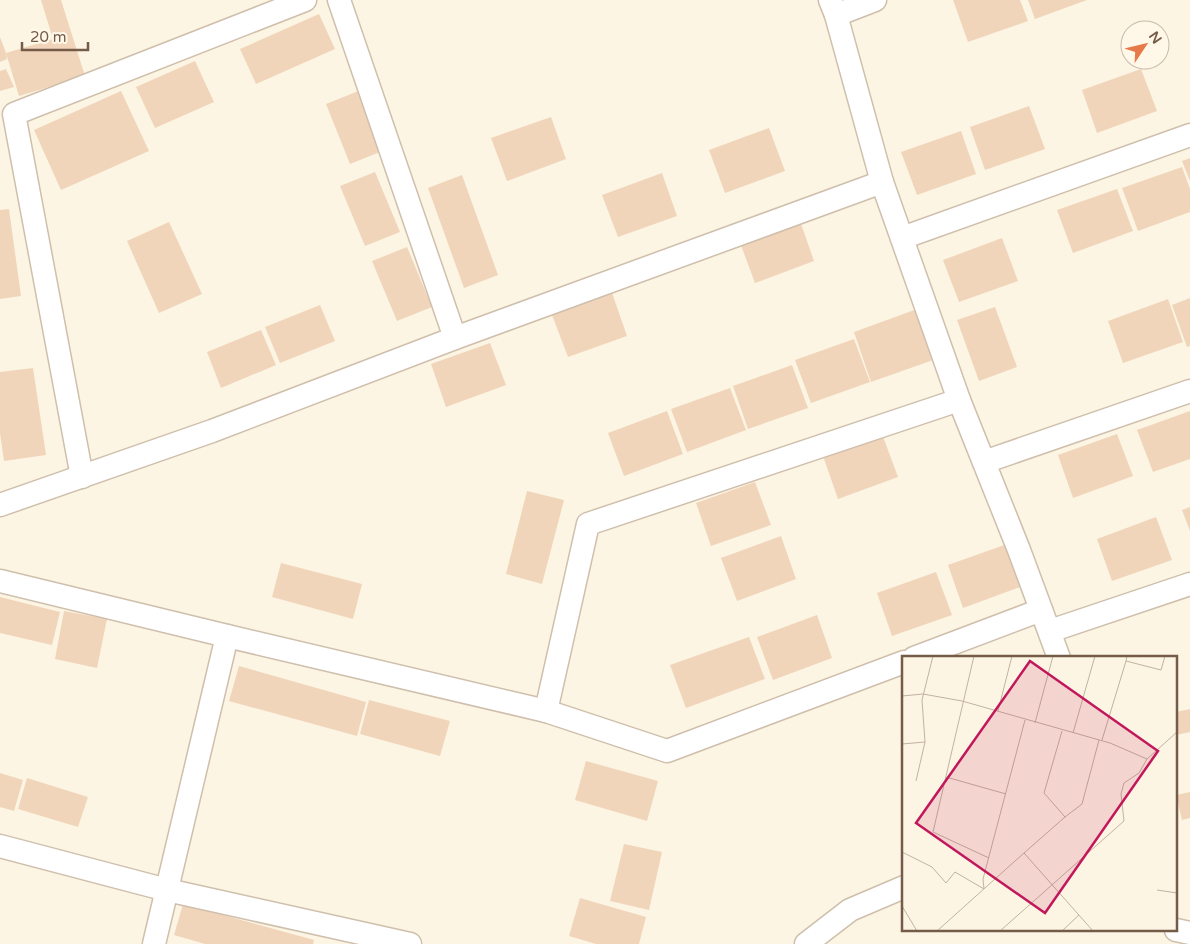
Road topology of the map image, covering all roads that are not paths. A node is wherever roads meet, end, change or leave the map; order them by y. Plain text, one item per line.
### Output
1 (305, 0) edge
2 (339, 0) edge
3 (875, 0) edge
4 (833, 8) edge
5 (1190, 135) edge
6 (882, 182) junction
7 (902, 238) junction
8 (455, 338) junction
9 (1190, 391) edge
10 (959, 400) junction
11 (984, 462) junction
12 (82, 477) junction
13 (0, 505) edge
14 (0, 581) edge
15 (1190, 584) edge
16 (1041, 610) junction
17 (1050, 631) junction
18 (227, 636) junction
19 (919, 656) edge
20 (1058, 656) edge
21 (902, 663) edge
22 (546, 710) junction
23 (0, 846) edge
24 (902, 888) edge
25 (167, 890) junction
26 (154, 944) edge
27 (410, 944) edge
28 (806, 944) edge

1 - 12 street
2 - 8 street
3 - 4 street
4 - 6 street
5 - 7 street
6 - 7 street
6 - 8 street
7 - 10 street
8 - 12 street
9 - 11 street
10 - 11 street
10 - 22 street
11 - 16 street
12 - 13 street
14 - 18 street
15 - 17 street
16 - 17 street
16 - 19 street
17 - 20 street
18 - 22 street
18 - 25 street
21 - 22 street
23 - 25 street
24 - 28 street
25 - 26 street
25 - 27 street

